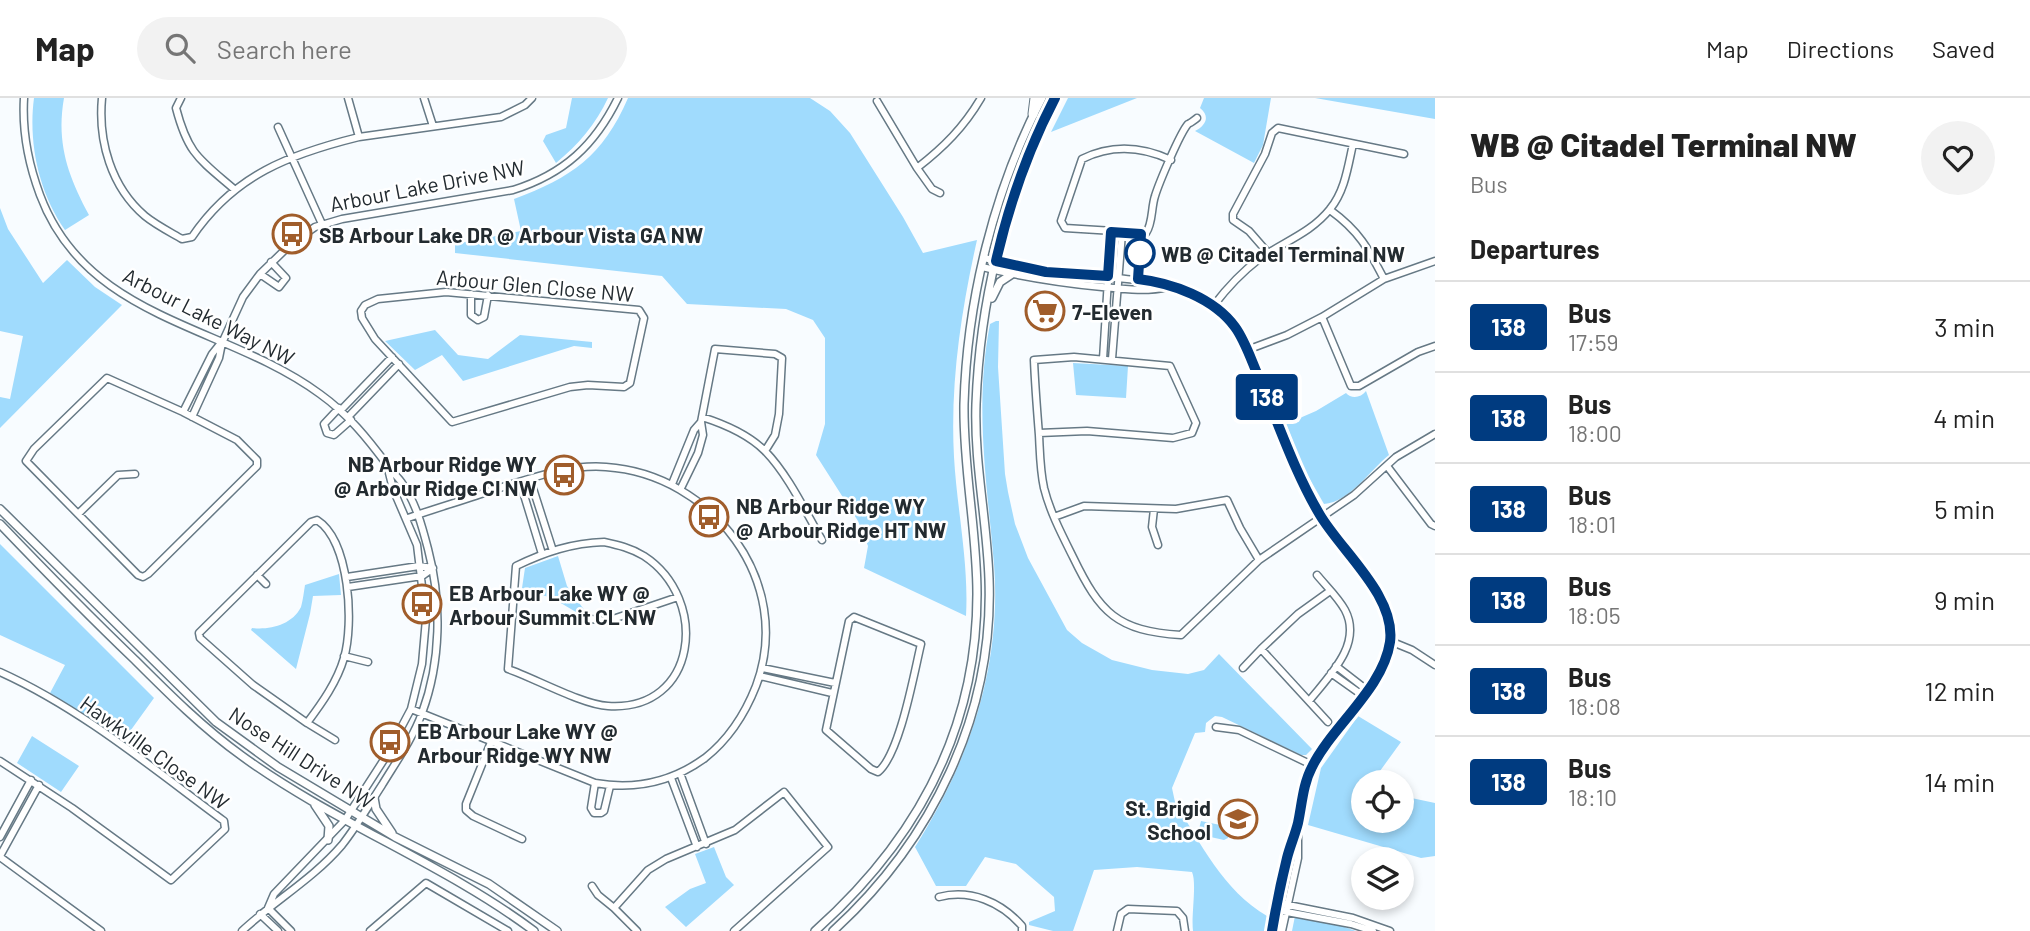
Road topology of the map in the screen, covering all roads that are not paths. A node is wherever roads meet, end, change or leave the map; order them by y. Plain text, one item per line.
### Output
1 (24, 98) edge
2 (102, 98) edge
3 (180, 98) edge
4 (348, 98) edge
5 (424, 98) edge
6 (532, 98) edge
7 (618, 98) edge
8 (981, 98) edge
9 (1035, 98) edge
10 (1042, 98) edge
11 (1055, 98) edge
12 (877, 99) edge
13 (1033, 114) junction
14 (1197, 118) dead end
15 (433, 126) junction
16 (278, 127) dead end
17 (359, 137) junction
18 (1353, 144) junction
19 (1404, 154) dead end
20 (292, 156) junction
21 (1171, 160) junction
22 (918, 168) junction
23 (234, 189) junction
24 (940, 193) dead end
25 (1330, 210) junction
26 (322, 225) junction
27 (1111, 232) junction
28 (1122, 233) junction
29 (1269, 254) junction
30 (984, 258) junction
31 (996, 261) junction
32 (1435, 261) edge
33 (271, 262) junction
34 (982, 267) junction
35 (994, 270) junction
36 (260, 274) junction
37 (1013, 274) junction
38 (1108, 276) junction
39 (1119, 277) junction
40 (1384, 279) junction
41 (1170, 287) junction
42 (1108, 288) junction
43 (1118, 288) junction
44 (471, 294) junction
45 (488, 295) junction
46 (1214, 305) junction
47 (985, 312) junction
48 (1322, 317) junction
49 (222, 343) junction
50 (1435, 346) edge
51 (1247, 350) junction
52 (392, 357) junction
53 (1103, 359) junction
54 (1112, 359) junction
55 (399, 364) junction
56 (340, 409) junction
57 (183, 412) junction
58 (192, 417) junction
59 (349, 418) junction
60 (702, 419) junction
61 (1039, 433) junction
62 (1435, 434) edge
63 (765, 451) junction
64 (1387, 466) junction
65 (388, 467) junction
66 (135, 474) dead end
67 (530, 479) junction
68 (520, 482) junction
69 (672, 484) junction
70 (681, 488) junction
71 (0, 509) edge
72 (1154, 509) junction
73 (78, 514) junction
74 (419, 514) junction
75 (1321, 516) junction
76 (1054, 517) junction
77 (408, 518) junction
78 (0, 524) edge
79 (1435, 526) edge
80 (822, 540) dead end
81 (1158, 545) dead end
82 (552, 551) junction
83 (542, 554) junction
84 (1259, 560) junction
85 (419, 566) junction
86 (433, 568) junction
87 (257, 575) junction
88 (1317, 575) dead end
89 (422, 576) junction
90 (346, 578) junction
91 (265, 584) dead end
92 (348, 587) junction
93 (1329, 591) junction
94 (678, 597) junction
95 (591, 619) dead end
96 (1390, 641) junction
97 (1261, 649) junction
98 (344, 656) junction
99 (368, 662) dead end
100 (1435, 665) edge
101 (1336, 666) junction
102 (762, 668) junction
103 (1242, 668) dead end
104 (0, 673) edge
105 (1331, 673) junction
106 (760, 676) junction
107 (835, 683) junction
108 (1365, 692) junction
109 (832, 693) junction
110 (1309, 701) junction
111 (411, 709) junction
112 (422, 713) junction
113 (1328, 722) dead end
114 (307, 723) junction
115 (1216, 727) dead end
116 (335, 740) dead end
117 (491, 742) junction
118 (385, 758) junction
119 (0, 761) edge
120 (395, 764) junction
121 (1312, 765) junction
122 (680, 773) junction
123 (671, 778) junction
124 (31, 780) junction
125 (595, 783) junction
126 (39, 785) junction
127 (610, 786) junction
128 (374, 798) junction
129 (313, 802) junction
130 (351, 812) junction
131 (361, 818) junction
132 (345, 820) junction
133 (1298, 825) junction
134 (356, 826) junction
135 (0, 837) edge
136 (395, 837) junction
137 (522, 839) dead end
138 (328, 840) junction
139 (706, 844) junction
140 (697, 847) junction
141 (0, 856) edge
142 (592, 886) dead end
143 (939, 897) dead end
144 (1277, 907) junction
145 (268, 908) junction
146 (614, 908) junction
147 (1287, 909) junction
148 (260, 914) junction
149 (102, 931) edge
150 (242, 931) edge
151 (278, 931) edge
152 (291, 931) edge
153 (370, 931) edge
154 (508, 931) edge
155 (534, 931) edge
156 (558, 931) edge
157 (638, 931) edge
158 (734, 931) edge
159 (815, 931) edge
160 (833, 931) edge
161 (1022, 931) edge
162 (1117, 931) edge
163 (1185, 931) edge
164 (1272, 931) edge
165 (1282, 931) edge
166 (1373, 931) edge
167 (1390, 931) edge

1 - 49 street, Arbour Lake Way NW
2 - 23 street
3 - 23 street
4 - 17 street
5 - 15 street
6 - 15 street
7 - 26 street, Arbour Lake Drive NW
8 - 22 street
9 - 13 highway
10 - 13 main road
11 - 31 main road
12 - 22 street
13 - 30 main road
14 - 21 street
15 - 17 street
16 - 20 street
17 - 20 street
18 - 19 street
18 - 25 street
18 - 29 street
20 - 23 street
20 - 26 street
21 - 27 street
21 - 28 street
22 - 24 street
25 - 29 street
25 - 40 street
26 - 33 street, Arbour Lake Drive NW
27 - 28 street
27 - 38 street
28 - 39 street
29 - 46 street
30 - 31 street
30 - 34 main road
31 - 35 main road
31 - 38 street
32 - 40 street
33 - 36 street, Arbour Lake Drive NW
33 - 36 street
34 - 35 street
34 - 159 main road
35 - 37 street
35 - 47 main road
36 - 49 street, Arbour Lake Drive NW
37 - 42 street
37 - 47 main road
38 - 39 street
38 - 42 street
39 - 41 street
39 - 43 street
40 - 48 street
41 - 43 street
41 - 46 street
42 - 43 street
42 - 53 street
43 - 54 street
44 - 45 street, Arbour Glen Close NW
44 - 45 street
44 - 52 street, Arbour Glen Close NW
45 - 55 street, Arbour Glen Close NW
46 - 51 street
47 - 160 main road
48 - 50 street
48 - 51 street
49 - 56 street, Arbour Lake Way NW
49 - 57 street
49 - 58 street
51 - 75 street
52 - 55 street, Arbour Glen Close NW
52 - 56 street
53 - 54 street
53 - 61 street
54 - 61 street
55 - 59 street
56 - 59 street, Arbour Lake Way NW
56 - 59 street
57 - 58 street
57 - 73 street
58 - 73 street
59 - 65 street, Arbour Lake Way NW
60 - 63 street
60 - 63 street
60 - 69 street
60 - 70 street
61 - 76 street
62 - 64 street
63 - 80 street
64 - 75 street
64 - 79 street
65 - 74 street, Arbour Lake Way NW
65 - 77 street, Arbour Lake Way NW
66 - 73 street
67 - 68 street
67 - 69 street
67 - 82 street
68 - 74 street
68 - 83 street
69 - 70 street
70 - 102 street
71 - 130 main road, Nose Hill Drive NW
72 - 76 street
72 - 81 street
72 - 84 street
74 - 77 street
74 - 86 street, Arbour Lake Way NW
75 - 84 street
75 - 96 street
76 - 84 street
77 - 85 street, Arbour Lake Way NW
78 - 129 main road, Nose Hill Drive NW
82 - 83 street
82 - 94 street
83 - 94 street
85 - 86 street
85 - 89 street, Arbour Lake Way NW
85 - 90 street
86 - 89 street
86 - 112 street, Arbour Lake Way NW
87 - 90 street
87 - 91 street
87 - 114 street
88 - 93 street
89 - 92 street
89 - 111 street, Arbour Lake Way NW
90 - 92 street
92 - 98 street
93 - 97 street
93 - 101 street
94 - 95 street
96 - 100 street
96 - 108 street
97 - 103 street
97 - 110 street
98 - 99 street
98 - 114 street
101 - 105 street
101 - 108 street
102 - 106 street
102 - 107 street
104 - 126 street, Hawkville Close NW
105 - 108 street
105 - 110 street
106 - 109 street
106 - 122 street
107 - 109 street
107 - 109 street
108 - 121 street
110 - 113 street
111 - 112 street
111 - 118 street, Arbour Lake Way NW
112 - 117 street
112 - 120 street, Arbour Lake Way NW
114 - 116 street
115 - 121 street
117 - 125 street
117 - 137 street
118 - 120 street
118 - 130 street, Arbour Lake Way NW
119 - 124 street, Hawkville Close NW
120 - 128 street, Arbour Lake Way NW
121 - 133 street
122 - 123 street
122 - 139 street
123 - 127 street
123 - 140 street
124 - 126 street, Hawkville Close NW
124 - 135 street
125 - 127 street
125 - 127 street
126 - 141 street
128 - 131 street, Arbour Lake Way NW
128 - 136 main road
129 - 132 main road, Nose Hill Drive NW
129 - 138 main road
130 - 131 main road, Nose Hill Drive NW
130 - 132 street, Arbour Lake Way NW
131 - 134 street, Arbour Lake Way NW
131 - 136 main road, Nose Hill Drive NW
132 - 134 main road, Nose Hill Drive NW
132 - 138 street, Arbour Lake Way NW
133 - 144 street
133 - 147 street
134 - 145 street, Arbour Lake Way NW
134 - 155 main road, Nose Hill Drive NW
136 - 156 main road, Nose Hill Drive NW
138 - 145 street, Arbour Lake Way NW
139 - 140 street
139 - 158 street
140 - 146 street
141 - 149 street
142 - 146 street
143 - 161 street
144 - 147 street
144 - 164 street
145 - 148 street
145 - 152 street
146 - 157 street
147 - 165 street
147 - 166 street
147 - 167 street
148 - 150 street
148 - 151 street
153 - 154 street
162 - 163 street

